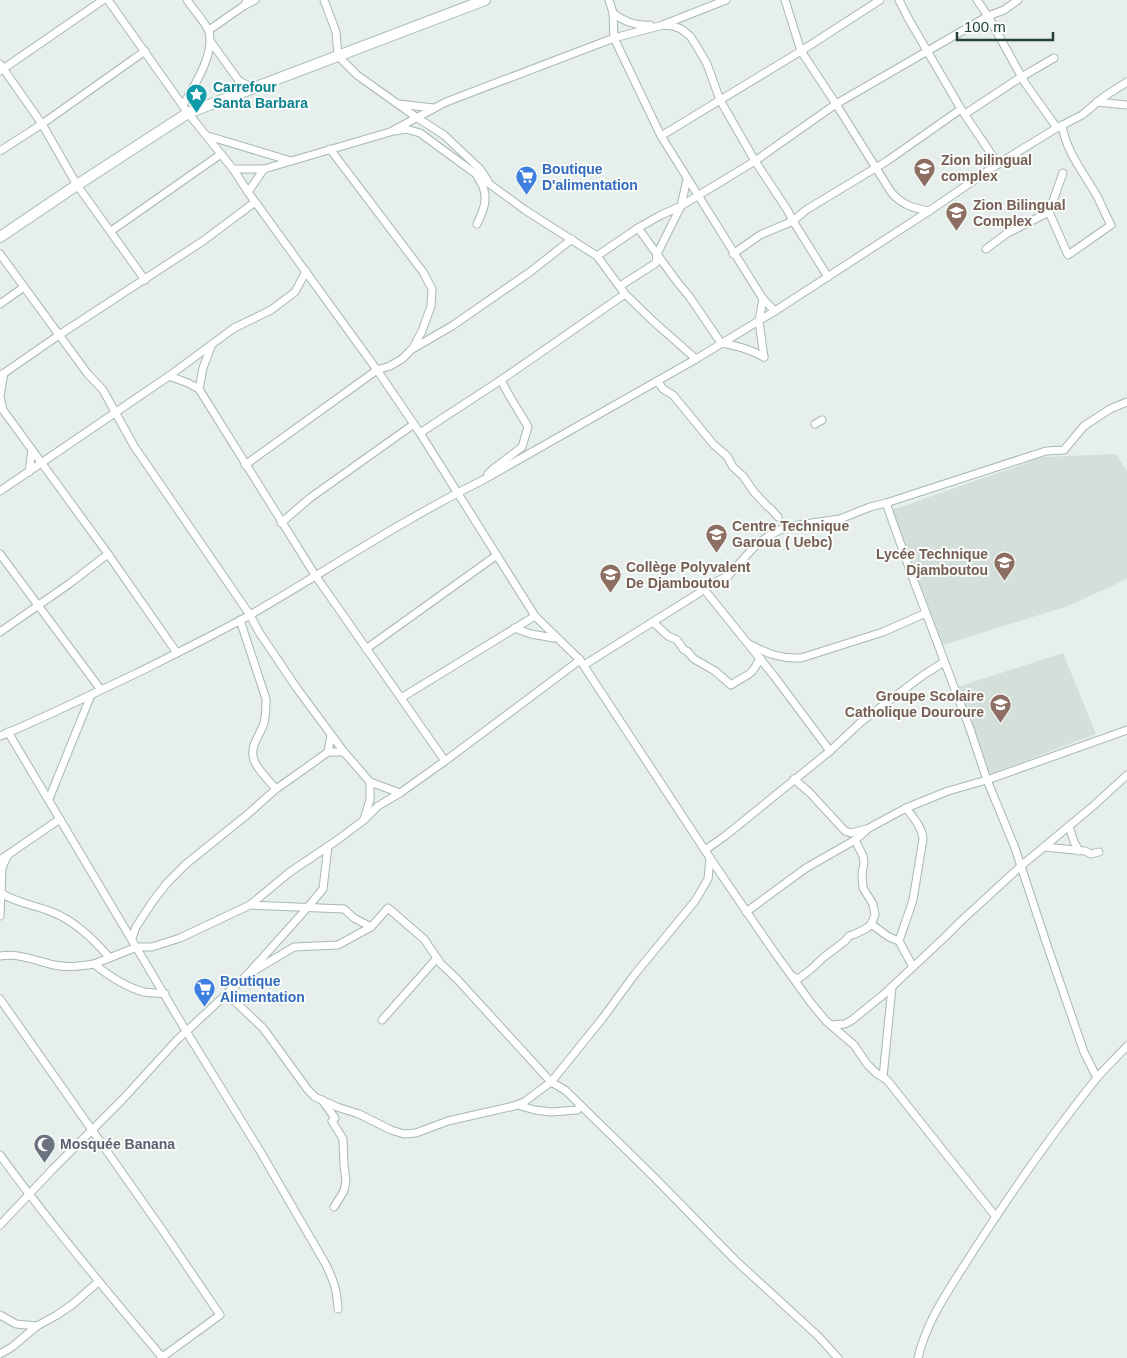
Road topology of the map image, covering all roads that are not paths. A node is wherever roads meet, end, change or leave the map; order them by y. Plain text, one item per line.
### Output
1 (103, 0) edge
2 (108, 0) edge
3 (186, 0) edge
4 (255, 0) edge
5 (324, 0) edge
6 (485, 0) edge
7 (609, 0) edge
8 (726, 0) edge
9 (785, 0) edge
10 (880, 0) edge
11 (899, 0) edge
12 (977, 0) edge
13 (1018, 0) edge
14 (246, 2) edge
15 (613, 12) junction
16 (988, 16) junction
17 (662, 25) junction
18 (209, 30) junction
19 (614, 38) junction
20 (211, 42) junction
21 (145, 51) junction
22 (801, 51) junction
23 (927, 51) junction
24 (338, 56) junction
25 (1054, 58) dead end
26 (1, 68) edge
27 (1021, 77) junction
28 (1127, 82) edge
29 (256, 87) junction
30 (720, 100) junction
31 (1097, 102) junction
32 (398, 104) junction
33 (836, 104) junction
34 (1127, 105) edge
35 (433, 108) junction
36 (186, 109) junction
37 (963, 112) junction
38 (416, 117) junction
39 (42, 124) junction
40 (1060, 126) junction
41 (390, 132) junction
42 (208, 136) junction
43 (661, 136) junction
44 (330, 149) junction
45 (0, 151) edge
46 (221, 154) junction
47 (292, 161) junction
48 (755, 161) junction
49 (998, 164) junction
50 (876, 168) junction
51 (233, 169) junction
52 (264, 169) junction
53 (1063, 173) dead end
54 (476, 175) junction
55 (687, 179) junction
56 (77, 185) junction
57 (491, 185) junction
58 (248, 192) junction
59 (698, 195) junction
60 (255, 202) junction
61 (681, 206) junction
62 (806, 210) junction
63 (788, 211) junction
64 (929, 211) junction
65 (1049, 212) junction
66 (793, 221) junction
67 (477, 224) dead end
68 (638, 228) junction
69 (111, 232) junction
70 (0, 237) edge
71 (572, 239) junction
72 (986, 249) dead end
73 (0, 254) edge
74 (657, 254) junction
75 (733, 254) junction
76 (597, 256) junction
77 (306, 271) junction
78 (828, 277) junction
79 (145, 280) junction
80 (620, 286) junction
81 (24, 287) junction
82 (625, 294) junction
83 (763, 300) junction
84 (0, 304) edge
85 (776, 311) junction
86 (759, 321) junction
87 (59, 335) junction
88 (721, 343) junction
89 (212, 344) junction
90 (413, 348) junction
91 (696, 359) junction
92 (377, 370) junction
93 (2, 375) edge
94 (169, 376) junction
95 (501, 380) junction
96 (657, 381) junction
97 (199, 389) junction
98 (1127, 402) edge
99 (1, 409) edge
100 (116, 412) junction
101 (414, 424) junction
102 (420, 432) junction
103 (32, 450) junction
104 (42, 464) junction
105 (245, 465) junction
106 (28, 472) junction
107 (483, 480) junction
108 (0, 491) edge
109 (458, 492) junction
110 (886, 503) junction
111 (778, 517) dead end
112 (282, 523) junction
113 (0, 554) edge
114 (108, 554) junction
115 (497, 555) junction
116 (315, 575) junction
117 (703, 588) junction
118 (38, 606) junction
119 (926, 613) junction
120 (250, 615) junction
121 (534, 616) junction
122 (240, 620) junction
123 (653, 622) junction
124 (514, 628) junction
125 (0, 632) edge
126 (554, 638) junction
127 (749, 644) junction
128 (366, 649) junction
129 (177, 654) junction
130 (760, 658) junction
131 (582, 662) junction
132 (944, 662) junction
133 (101, 690) junction
134 (91, 695) junction
135 (401, 698) junction
136 (1127, 730) edge
137 (8, 732) junction
138 (331, 735) junction
139 (0, 736) edge
140 (830, 750) junction
141 (328, 752) junction
142 (344, 752) junction
143 (445, 760) junction
144 (1127, 775) edge
145 (794, 779) junction
146 (987, 780) junction
147 (370, 782) junction
148 (276, 789) junction
149 (400, 794) junction
150 (49, 799) junction
151 (906, 808) junction
152 (60, 819) junction
153 (364, 820) junction
154 (1069, 826) junction
155 (869, 828) junction
156 (855, 840) junction
157 (328, 846) junction
158 (1044, 847) junction
159 (704, 850) junction
160 (1079, 851) junction
161 (1099, 852) dead end
162 (9, 855) junction
163 (710, 858) junction
164 (0, 860) edge
165 (1021, 866) junction
166 (1, 893) edge
167 (250, 905) junction
168 (308, 907) junction
169 (746, 912) junction
170 (0, 916) edge
171 (871, 924) junction
172 (370, 927) junction
173 (132, 938) junction
174 (899, 941) junction
175 (137, 947) junction
176 (0, 956) edge
177 (109, 957) junction
178 (437, 958) junction
179 (94, 964) junction
180 (913, 967) junction
181 (247, 975) junction
182 (792, 976) junction
183 (892, 987) junction
184 (164, 994) junction
185 (227, 994) junction
186 (0, 999) edge
187 (382, 1020) dead end
188 (831, 1026) junction
189 (186, 1031) junction
190 (1127, 1046) edge
191 (883, 1077) junction
192 (1097, 1078) junction
193 (551, 1082) junction
194 (322, 1100) junction
195 (517, 1105) junction
196 (580, 1106) junction
197 (92, 1130) junction
198 (0, 1155) edge
199 (29, 1195) junction
200 (334, 1206) dead end
201 (996, 1217) junction
202 (0, 1224) edge
203 (98, 1282) junction
204 (338, 1310) dead end
205 (0, 1315) edge
206 (37, 1326) junction
207 (0, 1354) edge
208 (162, 1358) edge
209 (838, 1358) edge
210 (918, 1358) edge

1 - 26 street
2 - 21 street
3 - 18 street
4 - 14 street
5 - 24 street
6 - 24 main road
7 - 15 street
8 - 17 street
9 - 22 street
10 - 22 street
11 - 23 street
12 - 16 street
13 - 16 street
14 - 18 street
15 - 17 street
15 - 19 street
16 - 23 street
16 - 27 street
17 - 19 street
17 - 30 street
18 - 20 street
19 - 35 street
19 - 43 street
20 - 29 street
20 - 36 street
21 - 36 street
21 - 39 street
22 - 30 street
22 - 33 street
23 - 33 street
23 - 37 street
24 - 29 main road
24 - 32 street
25 - 27 street
26 - 39 street
27 - 37 street
27 - 40 street
28 - 31 street
29 - 36 main road
30 - 43 street
30 - 48 street
31 - 34 street
31 - 40 street
32 - 35 street
32 - 38 street
33 - 48 street
33 - 50 street
35 - 38 street
36 - 42 street
36 - 56 main road
37 - 49 street
37 - 50 street
38 - 41 street
38 - 57 street
39 - 45 street
39 - 56 street
40 - 49 street
40 - 65 street
41 - 44 street
41 - 54 street
42 - 46 street
42 - 47 street
43 - 55 street
44 - 47 street
44 - 90 street
46 - 51 street
46 - 69 street
47 - 52 street
48 - 59 street
48 - 63 street
49 - 64 street
50 - 62 street
50 - 64 street
51 - 52 street
51 - 58 street
52 - 58 street
53 - 65 street
54 - 57 street
54 - 67 street
55 - 59 street
55 - 61 street
56 - 69 street
56 - 70 main road
57 - 71 street
58 - 60 street
59 - 61 street
59 - 75 street
60 - 77 street
60 - 79 street
61 - 68 street
61 - 74 street
62 - 63 street
62 - 66 street
63 - 66 street
64 - 78 street
65 - 72 street
66 - 75 street
66 - 78 street
68 - 74 street
68 - 76 street
69 - 79 street
71 - 76 street
71 - 90 street
73 - 81 street
74 - 80 street
74 - 88 street
75 - 83 street
76 - 80 street
77 - 89 street
77 - 92 street
78 - 85 street
79 - 87 street
80 - 82 street
81 - 84 street
81 - 87 street
82 - 91 street
82 - 95 street
83 - 85 street
83 - 86 street
85 - 86 street
86 - 88 street
86 - 88 street
87 - 93 street
87 - 100 street
88 - 91 street
89 - 94 street
89 - 97 street
90 - 92 street
91 - 96 street
92 - 101 street
92 - 105 street
93 - 99 street
94 - 97 street
94 - 100 street
95 - 102 street
95 - 107 street
96 - 107 street
96 - 111 street
97 - 105 street
98 - 110 street
99 - 103 street
100 - 104 street
100 - 120 street
101 - 102 street
101 - 112 street
102 - 109 street
103 - 104 street
103 - 106 street
104 - 106 street
104 - 114 street
105 - 112 street
106 - 108 street
107 - 109 street
109 - 115 street
109 - 116 street
110 - 117 street
110 - 119 street
112 - 116 street
113 - 118 street
114 - 118 street
114 - 129 street
115 - 121 street
115 - 128 street
116 - 120 street
116 - 128 street
117 - 123 street
117 - 127 street
118 - 125 street
118 - 133 street
119 - 127 street
119 - 132 street
120 - 122 street
120 - 138 street
121 - 124 street
121 - 126 street
121 - 131 street
122 - 129 street
122 - 148 street
123 - 130 street
123 - 131 street
124 - 126 street
124 - 135 street
126 - 131 street
127 - 130 street
128 - 135 street
129 - 133 street
130 - 140 street
131 - 143 street
131 - 159 street
132 - 140 street
132 - 146 street
133 - 134 street
134 - 137 street
134 - 150 street
135 - 143 street
136 - 146 street
137 - 139 street
137 - 150 street
138 - 141 street
138 - 142 street
140 - 145 street
141 - 142 street
141 - 148 street
142 - 147 street
143 - 149 street
144 - 154 street
145 - 155 street
145 - 159 street
146 - 151 street
146 - 165 street
147 - 149 street
147 - 153 street
148 - 173 street
149 - 153 street
150 - 152 street
151 - 155 street
151 - 174 street
152 - 162 street
152 - 173 street
153 - 157 street
154 - 158 street
154 - 160 street
155 - 156 street
156 - 169 street
156 - 171 street
157 - 167 street
157 - 168 street
158 - 160 street
158 - 165 street
159 - 163 street
160 - 161 street
162 - 164 street
162 - 166 street
163 - 169 street
163 - 193 street
165 - 180 street
165 - 192 street
166 - 170 street
166 - 177 street
167 - 168 street
167 - 175 street
168 - 172 street
168 - 181 street
169 - 182 street
171 - 174 street
171 - 182 street
172 - 178 street
172 - 181 street
173 - 175 street
174 - 180 street
175 - 177 street
175 - 184 street
176 - 179 street
177 - 179 street
178 - 187 street
178 - 193 street
179 - 184 street
180 - 183 street
181 - 185 street
182 - 188 street
183 - 188 street
183 - 191 street
184 - 189 street
185 - 189 street
185 - 194 street
186 - 197 street
188 - 191 street
189 - 197 street
189 - 204 street
190 - 192 street
191 - 201 street
192 - 201 street
193 - 195 street
193 - 196 street
194 - 195 street
194 - 200 street
195 - 196 street
196 - 209 street
197 - 199 street
197 - 208 street
198 - 199 street
199 - 202 street
199 - 203 street
201 - 210 street
203 - 206 street
203 - 208 street
205 - 206 street
206 - 207 street

